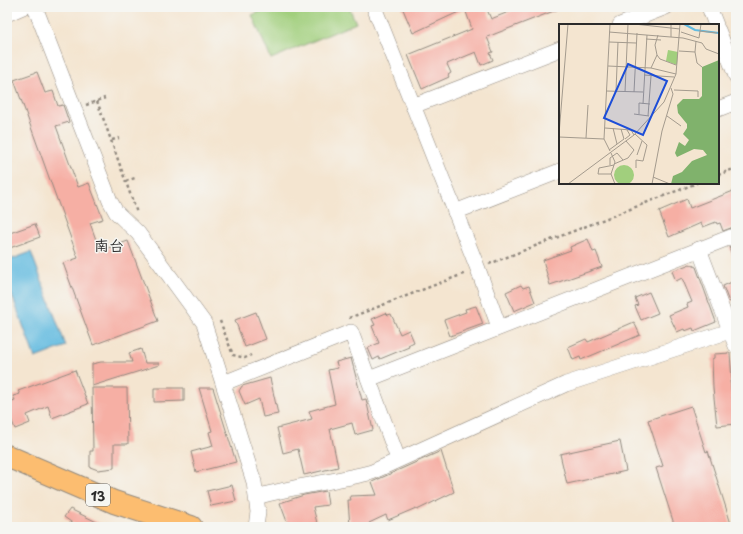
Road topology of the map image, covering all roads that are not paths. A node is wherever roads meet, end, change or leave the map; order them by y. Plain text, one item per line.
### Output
1 (24, 7) edge
2 (35, 7) edge
3 (374, 7) edge
4 (666, 7) edge
5 (709, 7) edge
6 (7, 14) edge
7 (623, 24) edge
8 (716, 24) edge
9 (719, 33) edge
10 (559, 48) edge
11 (736, 76) edge
12 (736, 102) edge
13 (413, 106) junction
14 (719, 109) edge
15 (559, 172) edge
16 (455, 212) junction
17 (736, 235) edge
18 (699, 249) junction
19 (499, 327) junction
20 (730, 331) junction
21 (736, 346) edge
22 (369, 379) junction
23 (224, 384) junction
24 (7, 456) edge
25 (398, 459) junction
26 (256, 498) junction
27 (191, 527) edge
28 (256, 527) edge

1 - 6 street
2 - 23 street
3 - 13 street
4 - 7 street
5 - 8 street
9 - 11 street
10 - 13 street
12 - 14 street
13 - 16 street
15 - 16 street
16 - 19 street
17 - 18 street
18 - 19 street
18 - 20 street
19 - 22 street
20 - 21 street
20 - 25 street
22 - 23 street
22 - 25 street
23 - 26 street
24 - 27 highway, 13
25 - 26 street
26 - 28 street

